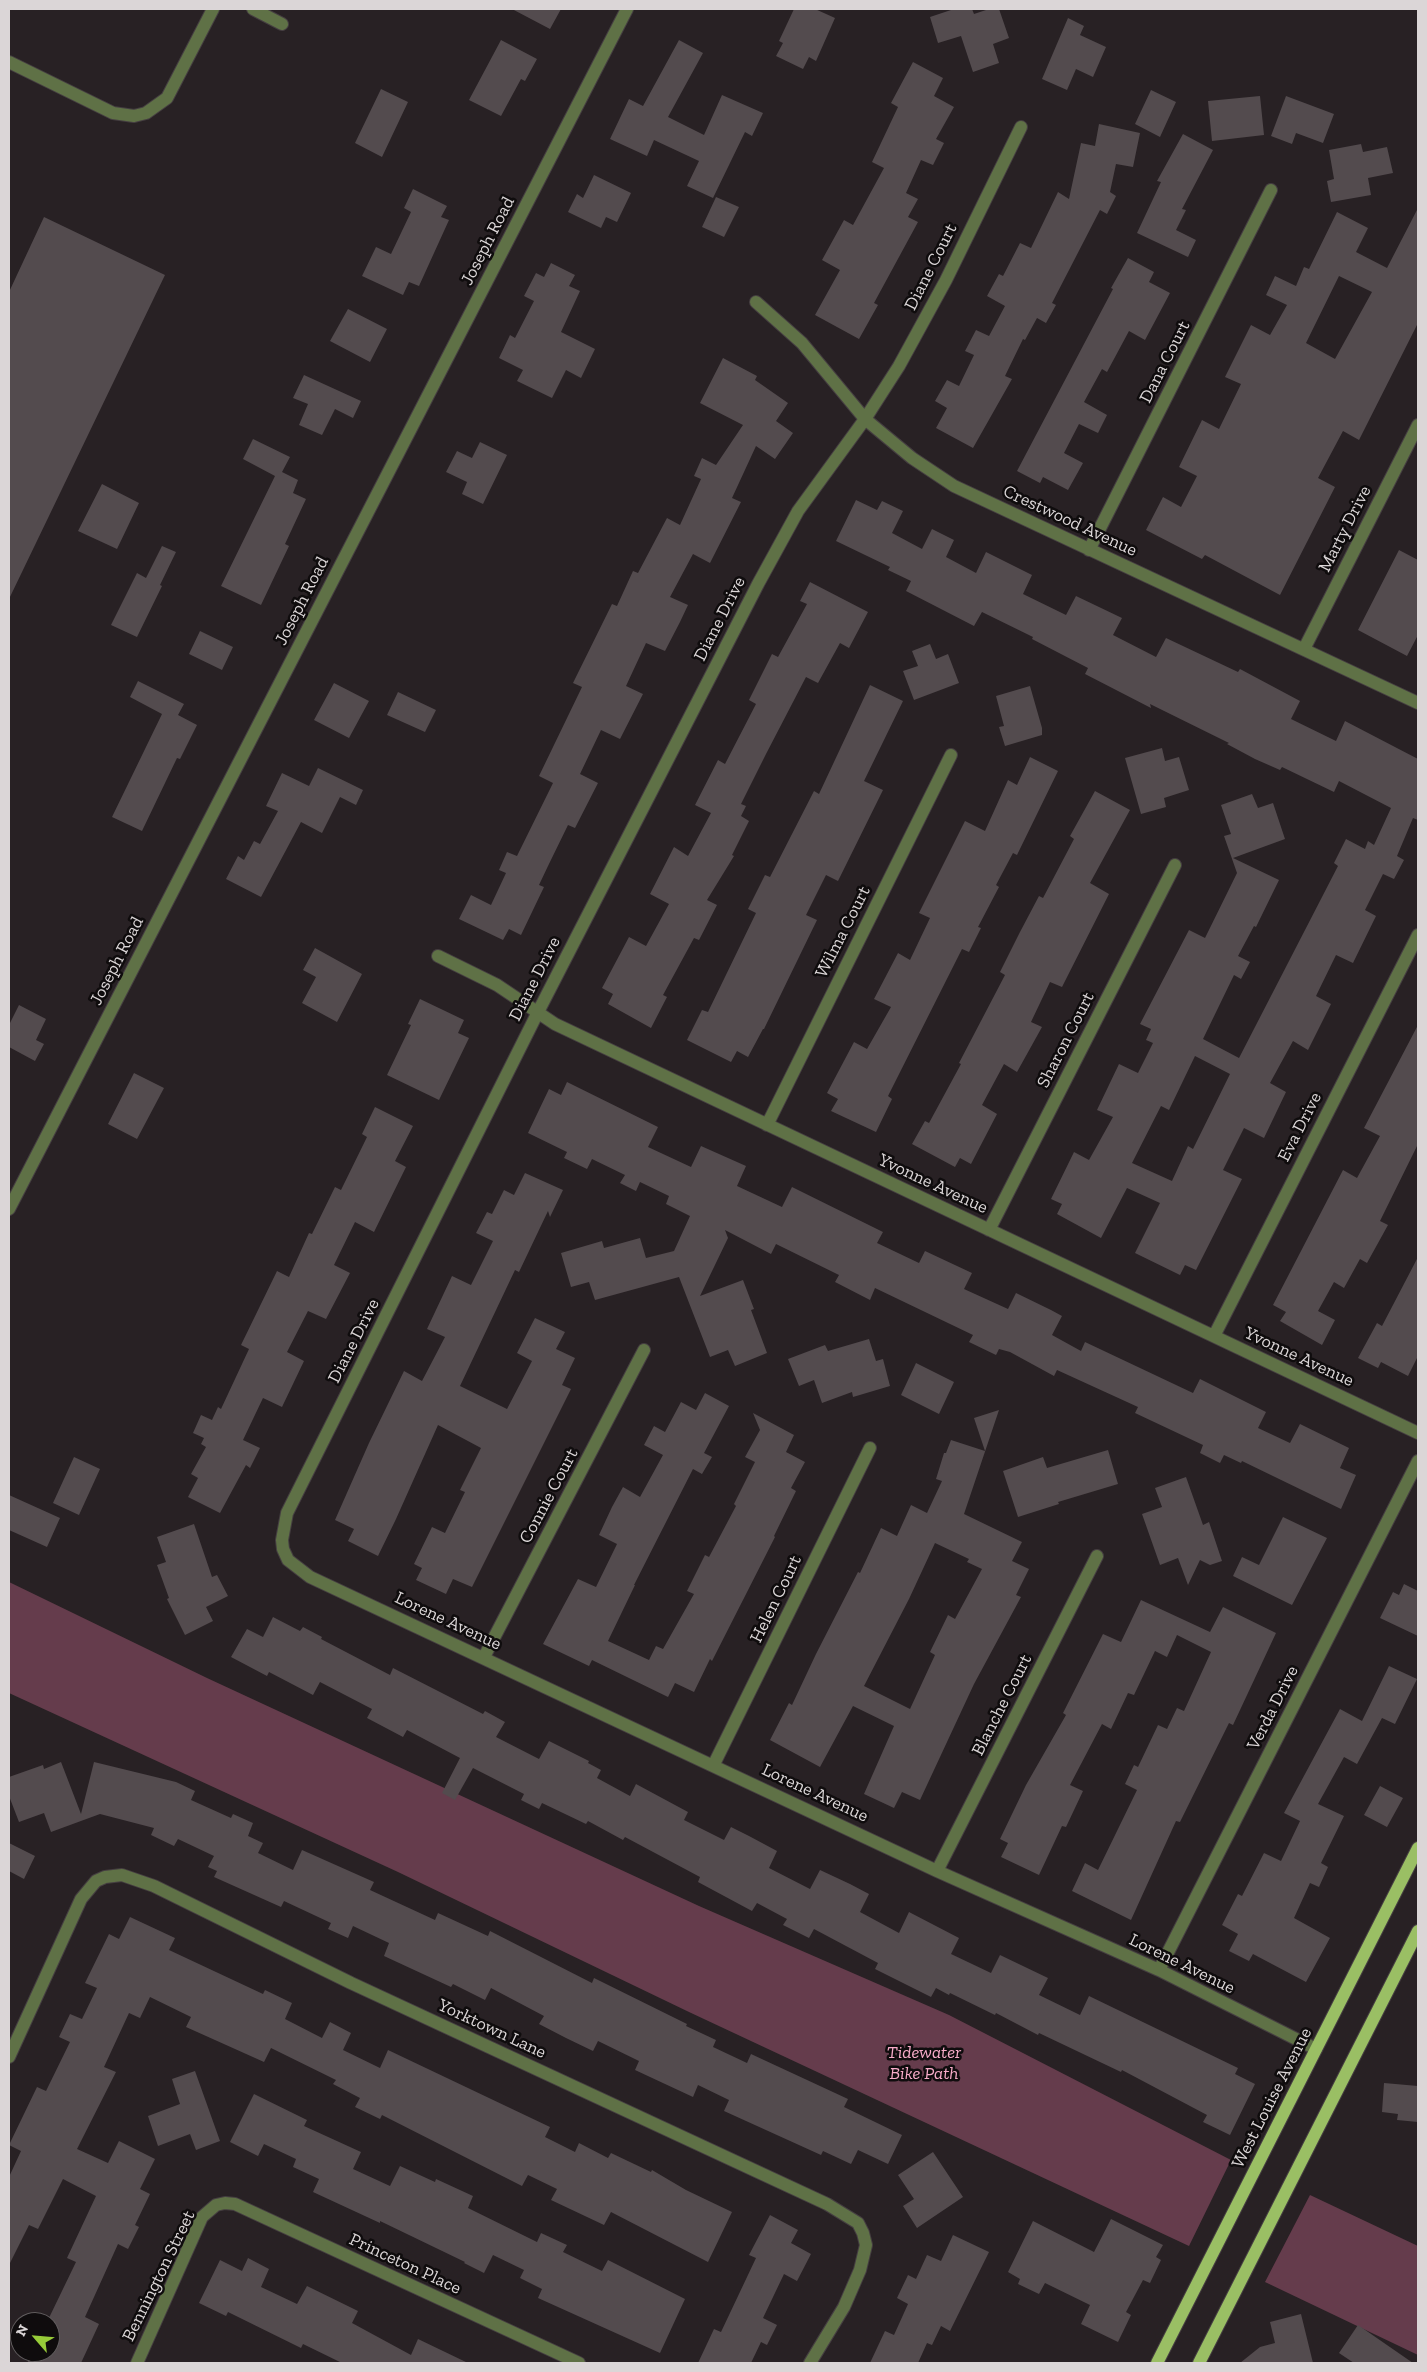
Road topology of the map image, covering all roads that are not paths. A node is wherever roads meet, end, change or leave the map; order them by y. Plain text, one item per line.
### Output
1 (213, 9) edge
2 (252, 9) edge
3 (627, 9) edge
4 (282, 24) dead end
5 (9, 62) edge
6 (1021, 128) dead end
7 (1271, 190) dead end
8 (756, 302) dead end
9 (865, 418) junction
10 (1418, 425) edge
11 (1089, 550) junction
12 (1304, 649) junction
13 (1418, 703) edge
14 (951, 755) dead end
15 (1174, 865) dead end
16 (1418, 935) edge
17 (438, 956) dead end
18 (538, 1012) junction
19 (766, 1125) junction
20 (9, 1208) edge
21 (989, 1230) junction
22 (1214, 1336) junction
23 (644, 1350) dead end
24 (1418, 1433) edge
25 (870, 1448) dead end
26 (1418, 1461) edge
27 (1097, 1556) dead end
28 (299, 1568) joint
29 (484, 1657) junction
30 (714, 1764) junction
31 (1418, 1848) edge
32 (938, 1870) junction
33 (1418, 1931) edge
34 (1158, 1970) junction
35 (1316, 2050) junction
36 (9, 2057) edge
37 (216, 2205) joint
38 (137, 2363) edge
39 (579, 2363) edge
40 (810, 2363) edge
41 (1157, 2363) edge
42 (1199, 2363) edge

1 - 5 street
2 - 4 street
3 - 20 street, Joseph Road
6 - 9 street, Diane Court
7 - 11 street, Dana Court
8 - 9 street, Crestwood Avenue
9 - 11 street, Crestwood Avenue
9 - 18 street, Diane Drive
10 - 12 street, Marty Drive
11 - 12 street, Crestwood Avenue
12 - 13 street, Crestwood Avenue
14 - 19 street, Wilma Court
15 - 21 street, Sharon Court
16 - 22 street, Eva Drive
17 - 18 street, Yvonne Avenue
18 - 19 street, Yvonne Avenue
18 - 28 street, Diane Drive
19 - 21 street, Yvonne Avenue
21 - 22 street, Yvonne Avenue
22 - 24 street, Yvonne Avenue
23 - 29 street, Connie Court
25 - 30 street, Helen Court
26 - 34 street, Verda Drive
27 - 32 street, Blanche Court
28 - 29 street, Lorene Avenue
29 - 30 street, Lorene Avenue
30 - 32 street, Lorene Avenue
31 - 35 main road, West Louise Avenue
32 - 34 street, Lorene Avenue
33 - 42 main road
34 - 35 street, Lorene Avenue
35 - 41 main road, West Louise Avenue
36 - 40 street, Yorktown Lane
37 - 38 street, Bennington Street
37 - 39 street, Princeton Place

